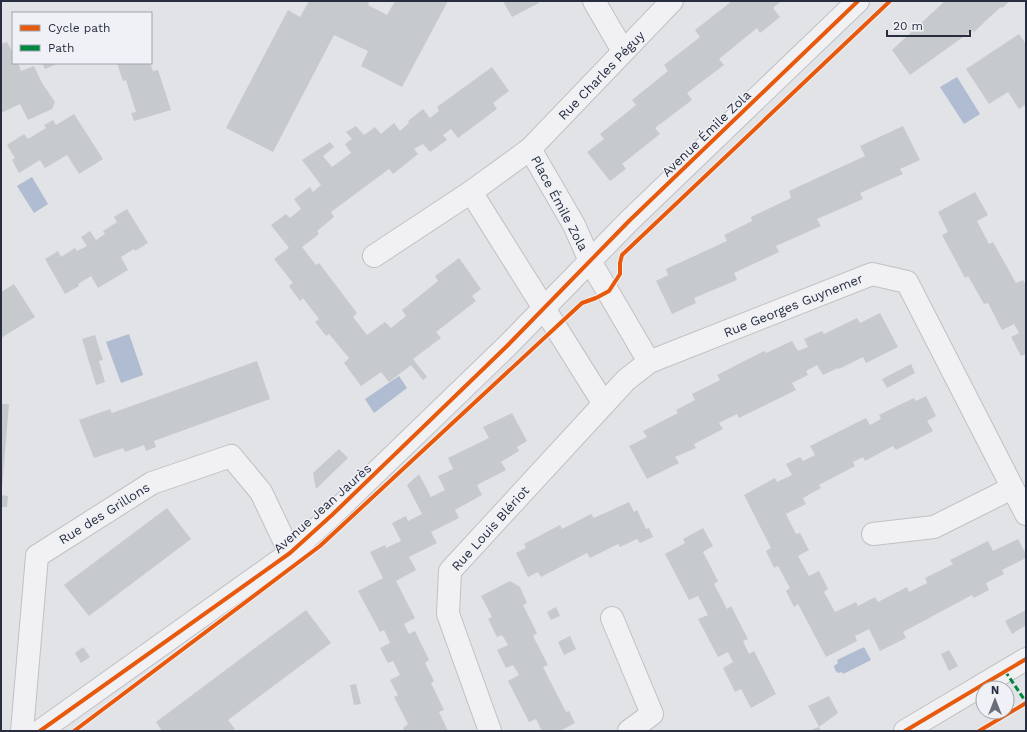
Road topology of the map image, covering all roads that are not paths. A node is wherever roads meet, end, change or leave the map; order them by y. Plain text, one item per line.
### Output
1 (594, 1) edge
2 (672, 1) edge
3 (858, 1) edge
4 (623, 51) junction
5 (530, 149) junction
6 (471, 192) junction
7 (374, 256) dead end
8 (590, 261) junction
9 (570, 281) joint
10 (544, 307) junction
11 (649, 362) junction
12 (626, 380) joint
13 (604, 404) junction
14 (1012, 488) junction
15 (1026, 514) edge
16 (873, 534) dead end
17 (290, 553) junction
18 (612, 618) dead end
19 (1026, 659) edge
20 (22, 731) edge
21 (40, 731) edge
22 (490, 731) edge
23 (629, 731) edge
24 (905, 731) edge

1 - 4 street
2 - 4 street, Rue Charles Péguy
3 - 8 street, Avenue Émile Zola
4 - 5 street, Rue Charles Péguy
5 - 6 street, Place Émile Zola
5 - 8 street, Place Émile Zola
6 - 7 street, Place Émile Zola
6 - 10 street
8 - 9 street, Avenue Émile Zola
8 - 11 street, Place Émile Zola
9 - 10 street, Avenue Jean Jaurès
10 - 13 street
10 - 17 street, Avenue Jean Jaurès
11 - 12 street, Rue Georges Guynemer
11 - 14 street, Rue Georges Guynemer
12 - 13 street, Rue Louis Blériot
13 - 22 street, Rue Louis Blériot
14 - 15 street, Rue Georges Guynemer
14 - 16 street
17 - 20 street, Rue des Grillons
17 - 21 street, Avenue Jean Jaurès
18 - 23 street
19 - 24 street

